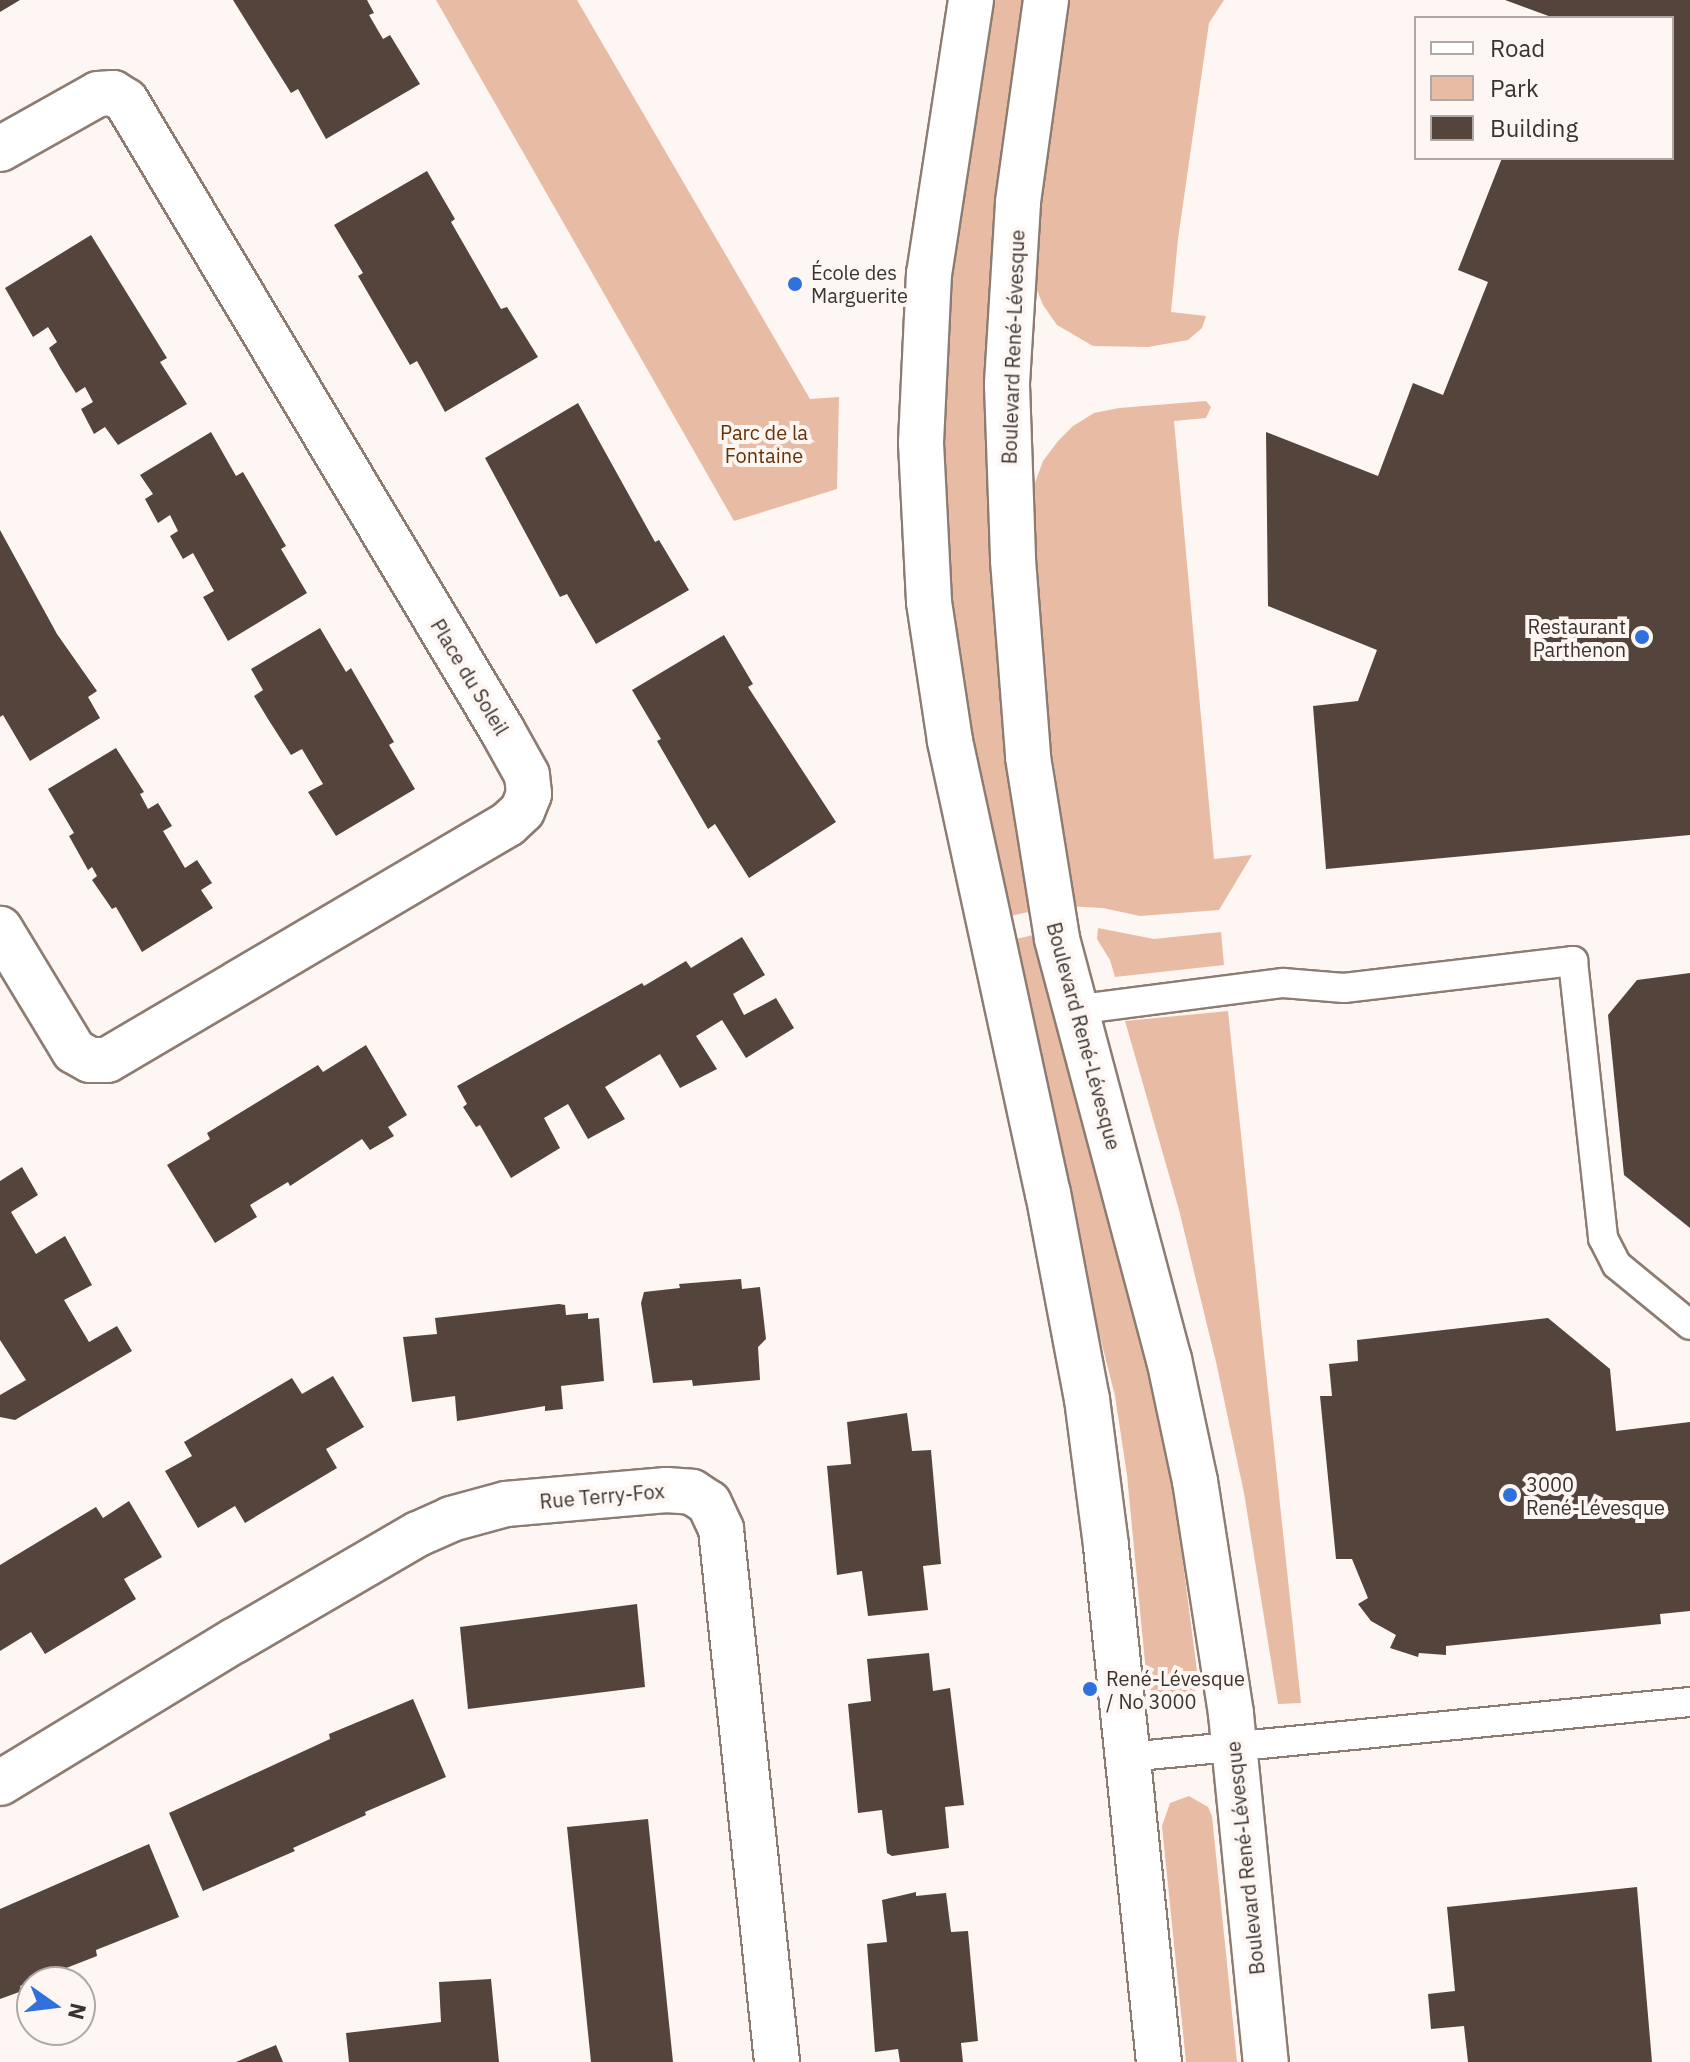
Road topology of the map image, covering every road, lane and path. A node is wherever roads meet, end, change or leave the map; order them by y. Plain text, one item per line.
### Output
1 (971, 0) edge
2 (1046, 0) edge
3 (0, 149) edge
4 (0, 929) edge
5 (1074, 1010) junction
6 (1690, 1325) edge
7 (1690, 1702) edge
8 (1234, 1747) junction
9 (1128, 1757) junction
10 (0, 1783) edge
11 (777, 2062) edge
12 (1159, 2062) edge
13 (1266, 2062) edge

1 - 9 street
2 - 5 street, Boulevard René-Lévesque
3 - 4 street, Place du Soleil
5 - 6 lane
5 - 8 street, Boulevard René-Lévesque
7 - 8 lane
8 - 9 lane
8 - 13 street, Boulevard René-Lévesque
9 - 12 street
10 - 11 street, Rue Terry-Fox

